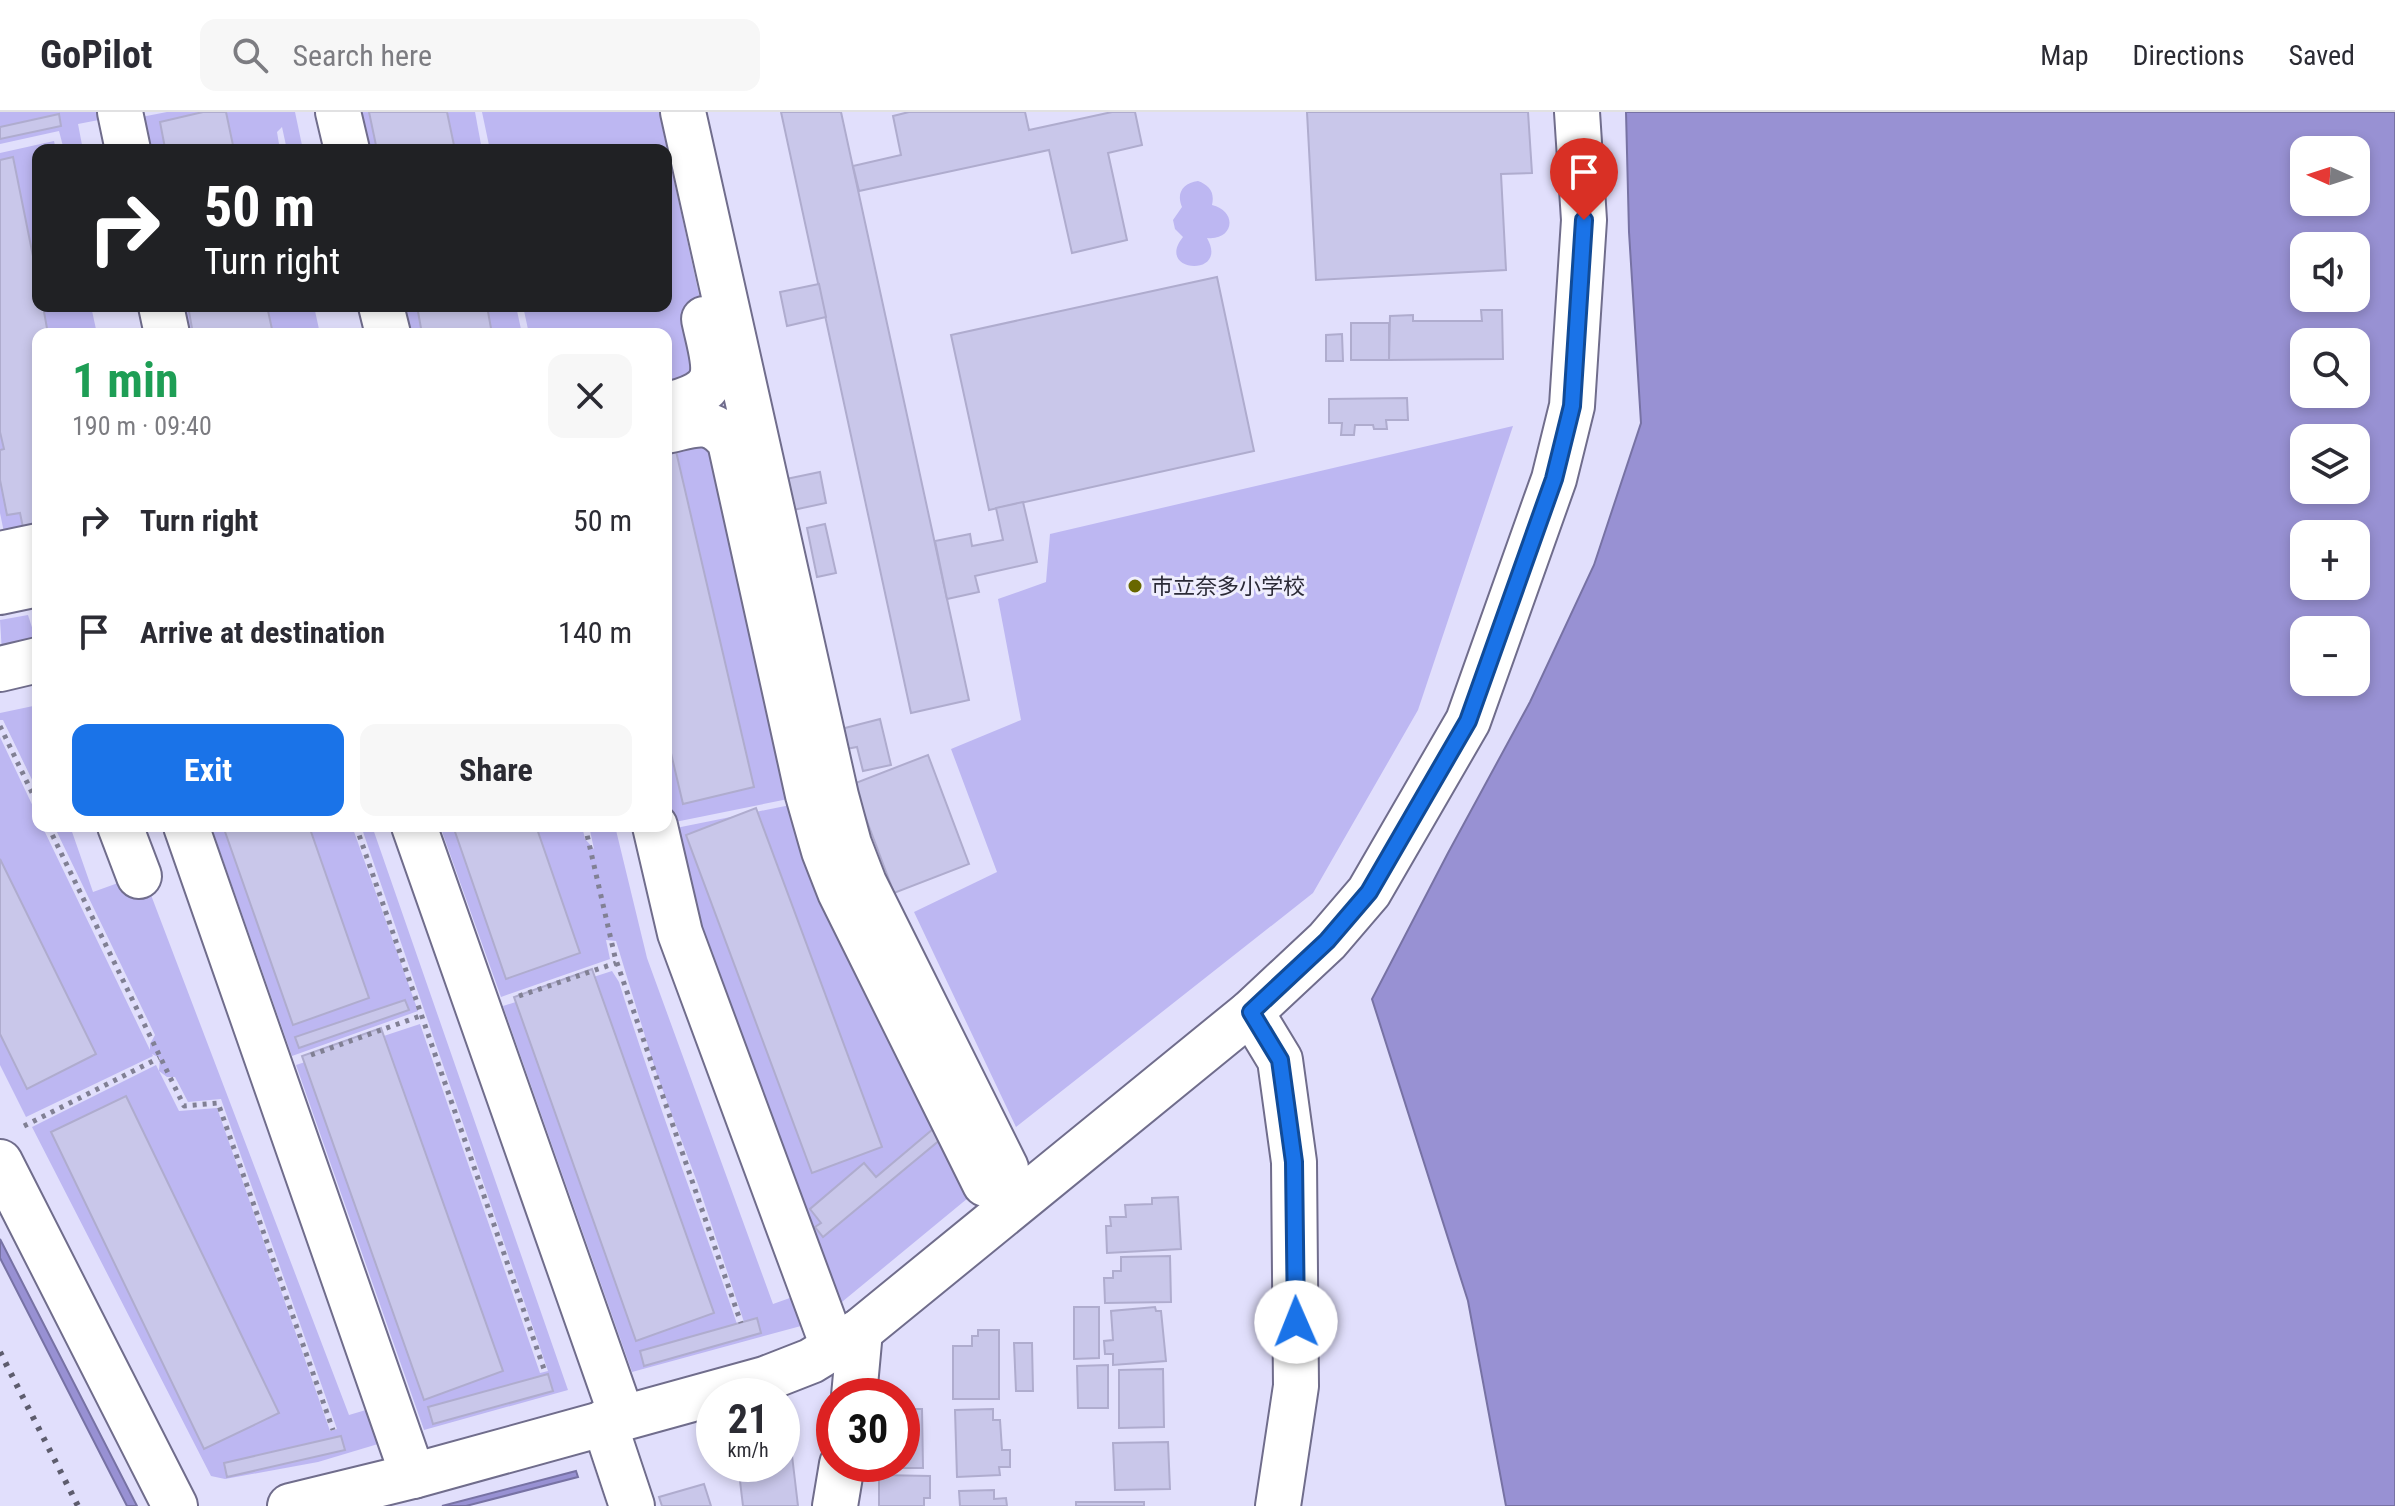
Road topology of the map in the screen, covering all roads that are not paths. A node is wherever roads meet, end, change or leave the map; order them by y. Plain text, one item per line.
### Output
1 (120, 112) edge
2 (338, 112) edge
3 (659, 112) edge
4 (683, 112) edge
5 (1577, 112) edge
6 (127, 144) edge
7 (346, 144) edge
8 (666, 144) edge
9 (672, 171) edge
10 (672, 403) edge
11 (672, 430) edge
12 (32, 547) edge
13 (0, 554) edge
14 (32, 661) edge
15 (0, 669) edge
16 (122, 832) edge
17 (188, 832) edge
18 (416, 832) edge
19 (656, 832) edge
20 (139, 876) dead end
21 (1251, 1012) junction
22 (10, 1145) edge
23 (847, 1340) junction
24 (852, 1378) edge
25 (613, 1420) junction
26 (413, 1476) junction
27 (839, 1482) edge
28 (175, 1506) edge
29 (290, 1506) edge
30 (632, 1506) edge
31 (835, 1506) edge
32 (1278, 1506) edge

1 - 6 street
2 - 7 street
3 - 8 street
4 - 11 street
5 - 21 street
9 - 10 street
12 - 13 street
14 - 15 street
16 - 20 street
17 - 26 street
18 - 25 street
19 - 23 street
21 - 23 street
21 - 32 street
22 - 28 street
23 - 24 street
23 - 25 street
25 - 26 street
25 - 30 street
26 - 29 street
27 - 31 street

